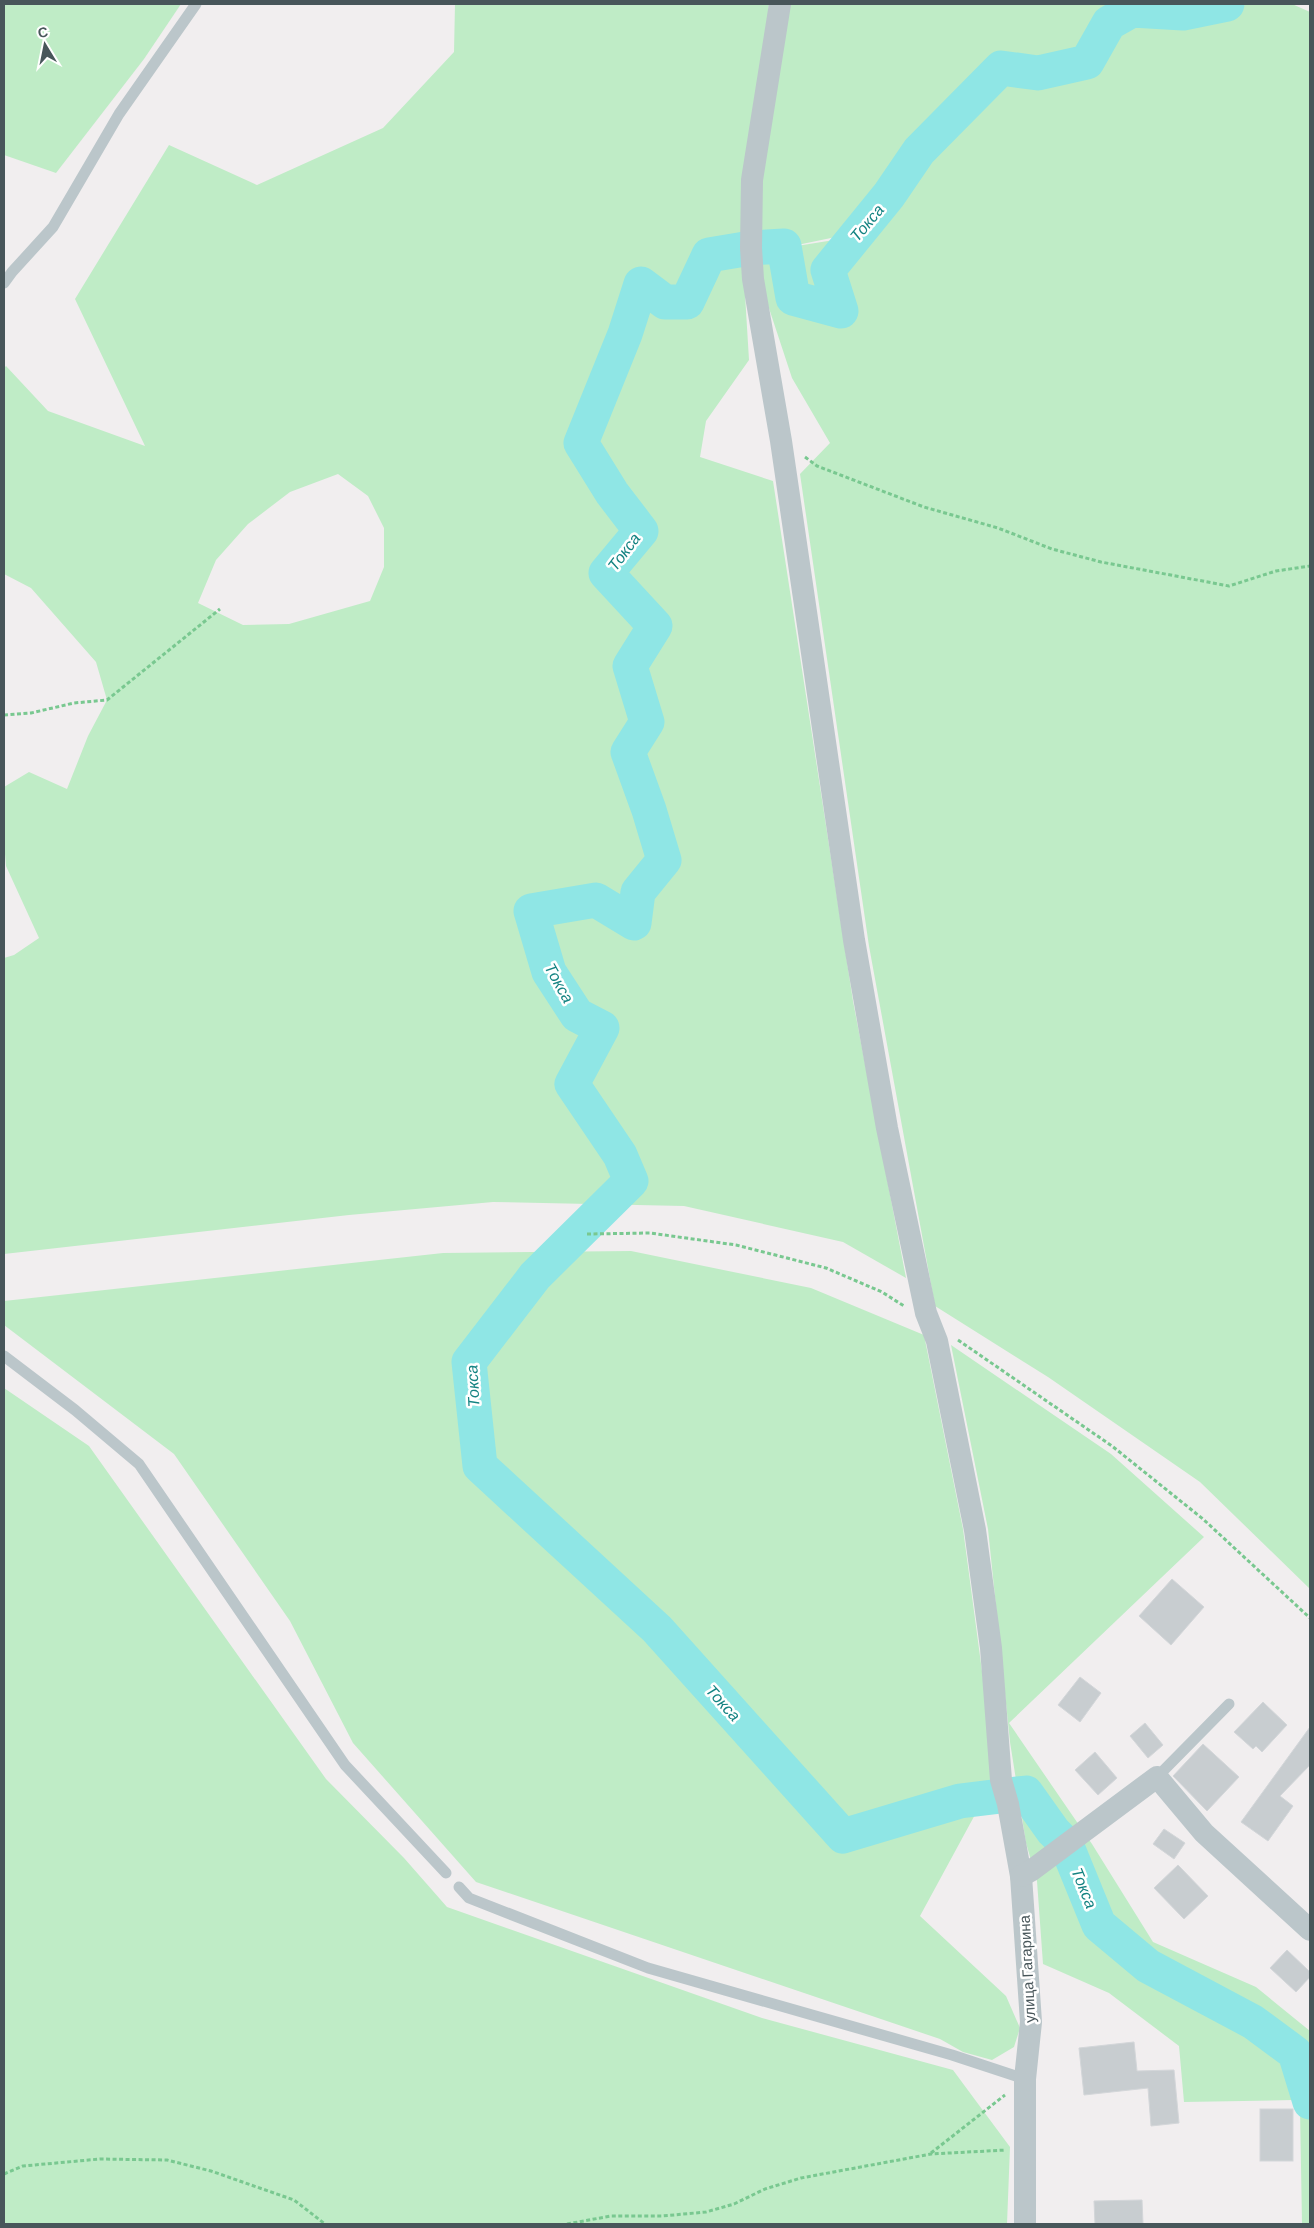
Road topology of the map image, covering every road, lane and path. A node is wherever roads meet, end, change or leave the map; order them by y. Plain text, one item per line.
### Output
1 (196, 4) edge
2 (780, 4) edge
3 (4, 283) edge
4 (780, 441) junction
5 (1310, 566) edge
6 (220, 609) dead end
7 (4, 714) edge
8 (587, 1234) dead end
9 (931, 1322) junction
10 (4, 1356) edge
11 (1310, 1618) edge
12 (1229, 1704) dead end
13 (1157, 1777) junction
14 (446, 1873) dead end
15 (1021, 1876) junction
16 (459, 1887) dead end
17 (1310, 1930) edge
18 (1025, 2079) junction
19 (1026, 2149) junction
20 (931, 2154) junction
21 (4, 2174) edge
22 (325, 2224) edge
23 (567, 2224) edge
24 (1025, 2224) edge

1 - 3 lane
2 - 4 street, улица Гагарина
4 - 5 path
4 - 9 street, улица Гагарина
6 - 7 path
8 - 9 path
9 - 11 path
9 - 15 street, улица Гагарина
10 - 14 lane
12 - 13 lane
13 - 15 street
13 - 17 street
15 - 18 street, улица Гагарина
16 - 18 lane
18 - 19 street, улица Гагарина
18 - 20 path
19 - 20 path
19 - 24 street, улица Гагарина
20 - 23 path
21 - 22 path

